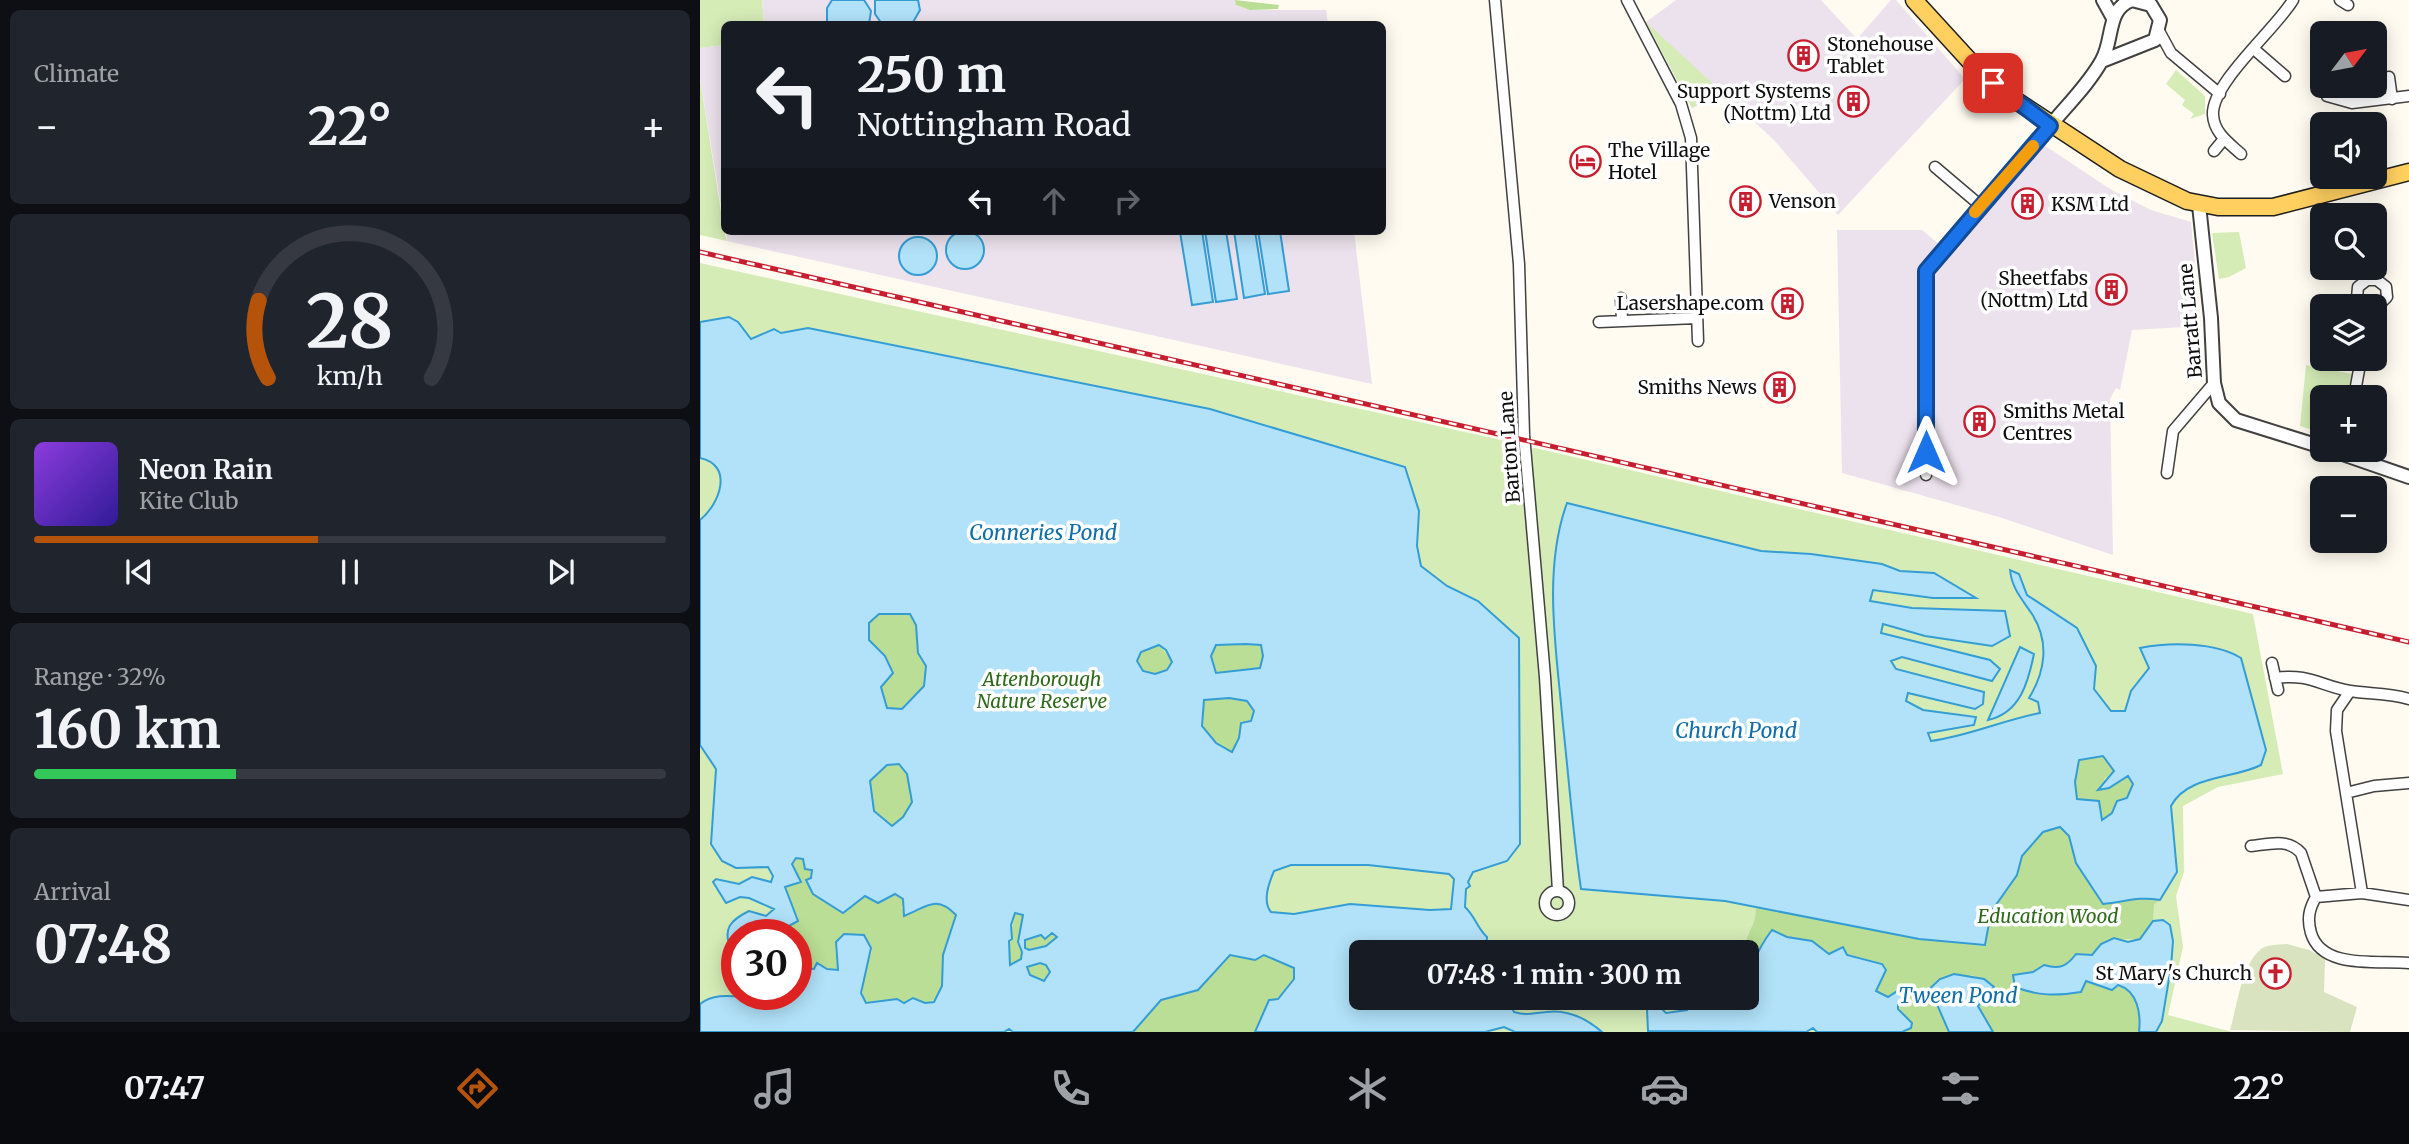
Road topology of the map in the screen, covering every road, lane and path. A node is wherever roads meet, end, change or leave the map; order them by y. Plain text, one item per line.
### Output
1 (1495, 0) edge
2 (1627, 0) edge
3 (1914, 0) edge
4 (2104, 0) edge
5 (2142, 0) edge
6 (2293, 0) edge
7 (2121, 1) edge
8 (2158, 5) edge
9 (2113, 24) junction
10 (2159, 31) junction
11 (2149, 44) junction
12 (2131, 47) junction
13 (2255, 50) junction
14 (2171, 53) junction
15 (2102, 61) junction
16 (2285, 76) dead end
17 (2389, 77) dead end
18 (2220, 94) junction
19 (2409, 96) edge
20 (2334, 98) edge
21 (2392, 99) junction
22 (2050, 126) junction
23 (2224, 139) junction
24 (2214, 151) dead end
25 (2241, 154) dead end
26 (1935, 167) dead end
27 (2409, 172) edge
28 (2199, 205) junction
29 (1981, 206) junction
30 (2357, 294) edge
31 (2387, 294) edge
32 (1621, 298) dead end
33 (1698, 317) junction
34 (1622, 321) junction
35 (1599, 322) dead end
36 (1698, 341) dead end
37 (2214, 383) junction
38 (2201, 401) junction
39 (2219, 402) junction
40 (2310, 443) edge
41 (2367, 462) edge
42 (2167, 473) dead end
43 (1926, 475) dead end
44 (2409, 477) edge
45 (2272, 663) dead end
46 (2275, 678) junction
47 (2278, 690) dead end
48 (2350, 691) junction
49 (2409, 699) edge
50 (2409, 783) edge
51 (2346, 793) junction
52 (2251, 846) dead end
53 (1558, 891) dead end
54 (2362, 893) junction
55 (2316, 897) junction
56 (2409, 900) edge
57 (2409, 963) edge

1 - 53 street, Barton Lane
2 - 33 street
3 - 22 main road
4 - 9 street
5 - 7 street
5 - 8 street
6 - 13 street
7 - 9 street
8 - 10 street
9 - 12 street
9 - 15 street
10 - 11 street
10 - 14 street
11 - 12 street
11 - 14 street
12 - 15 street
13 - 16 street
13 - 18 street
14 - 18 street
15 - 22 street
17 - 21 street
18 - 23 street
19 - 21 street
20 - 21 street
22 - 28 main road
22 - 29 street
23 - 24 street
23 - 25 street
26 - 29 street
27 - 28 main road
28 - 37 street, Barratt Lane
29 - 43 street
30 - 31 street
32 - 34 street
33 - 34 street
33 - 36 street
34 - 35 street
37 - 38 street
37 - 39 street, Barratt Lane
38 - 39 street
38 - 42 street
39 - 40 street, Barratt Lane
41 - 44 street
45 - 46 street
46 - 47 street
46 - 48 street
48 - 49 street
48 - 51 street
50 - 51 street
51 - 54 street
52 - 55 street
54 - 55 street
54 - 56 street
55 - 57 street

